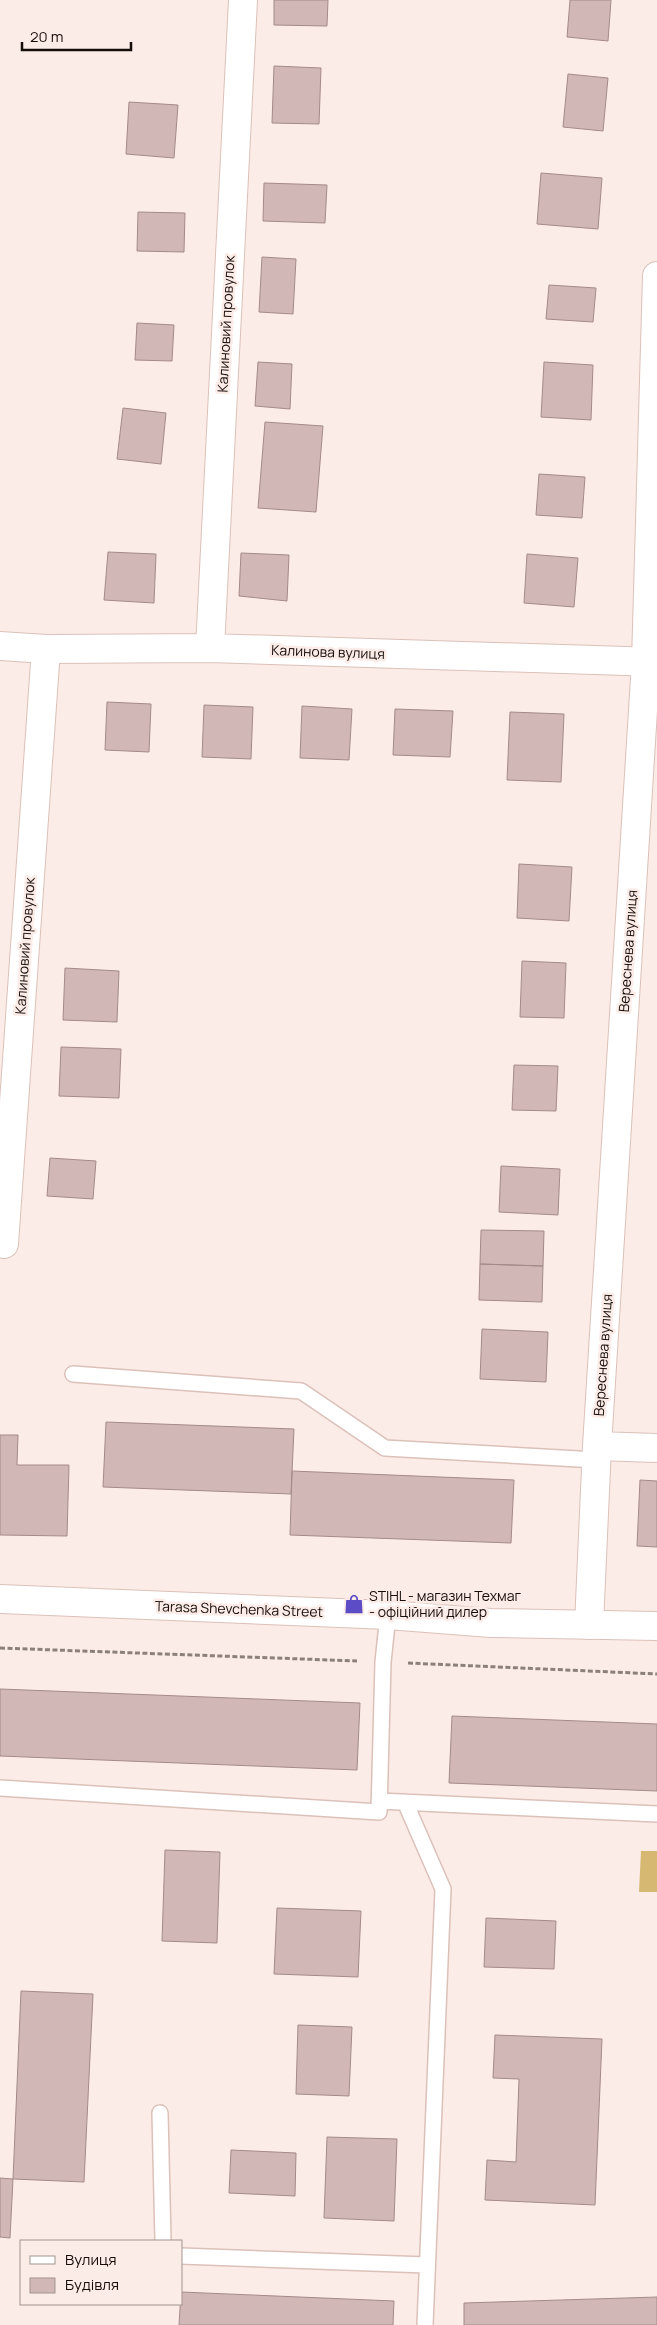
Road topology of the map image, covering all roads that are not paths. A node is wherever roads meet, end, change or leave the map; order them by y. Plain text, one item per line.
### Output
1 (243, 0) edge
2 (657, 276) edge
3 (0, 646) edge
4 (210, 648) junction
5 (46, 649) junction
6 (652, 662) edge
7 (4, 1244) dead end
8 (73, 1374) dead end
9 (657, 1448) edge
10 (596, 1453) junction
11 (0, 1598) edge
12 (388, 1615) junction
13 (588, 1624) junction
14 (657, 1626) edge
15 (0, 1788) edge
16 (379, 1801) junction
17 (406, 1802) junction
18 (657, 1814) edge
19 (160, 2113) dead end
20 (163, 2240) edge
21 (182, 2256) edge
22 (426, 2265) junction
23 (425, 2325) edge

1 - 4 street, Калиновий провулок
2 - 6 street, Вереснева вулиця
3 - 5 street, Калинова вулиця
4 - 5 street, Калинова вулиця
4 - 6 street, Калинова вулиця
5 - 7 street, Калиновий провулок
6 - 10 street, Вереснева вулиця
8 - 10 lane
9 - 10 street
10 - 13 street, Вереснева вулиця
11 - 12 street, Tarasa Shevchenka Street
12 - 13 street, Tarasa Shevchenka Street
12 - 16 lane
13 - 14 street, Tarasa Shevchenka Street
15 - 16 lane
16 - 17 lane
17 - 18 lane
17 - 22 lane
19 - 20 lane
21 - 22 lane
22 - 23 lane

